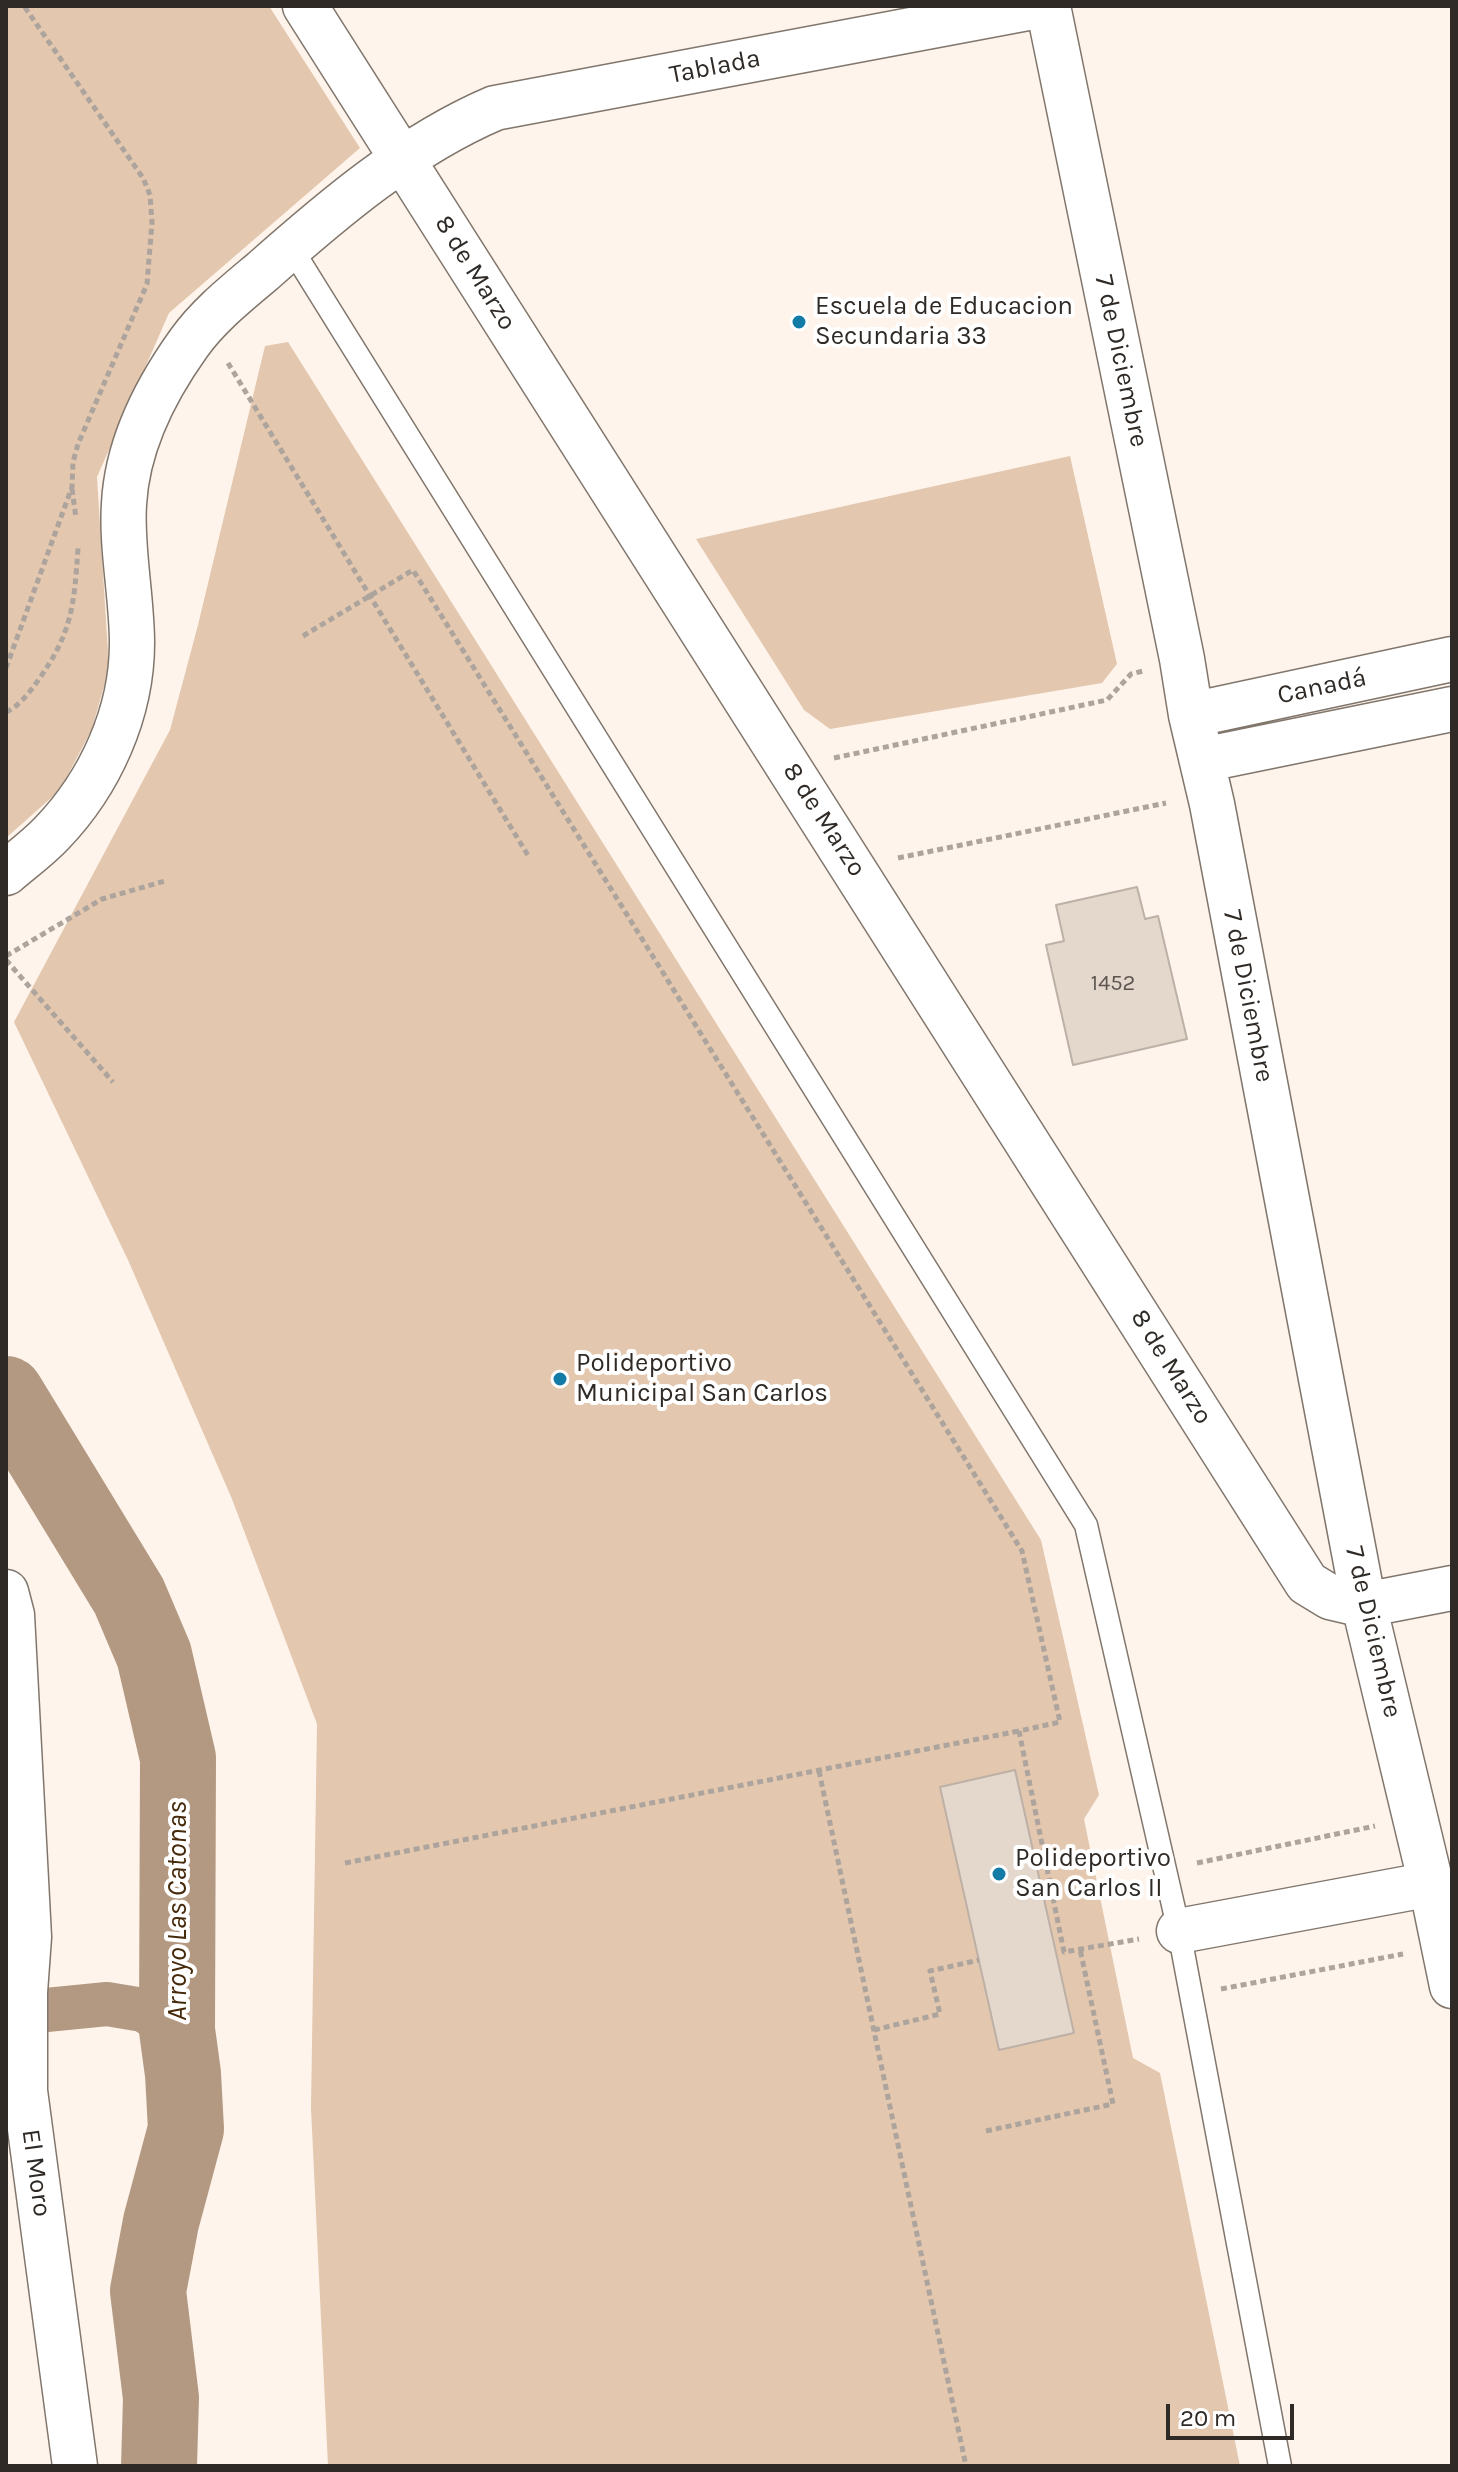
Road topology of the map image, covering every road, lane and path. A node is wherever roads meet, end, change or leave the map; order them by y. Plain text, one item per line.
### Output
1 (24, 6) edge
2 (305, 6) edge
3 (1039, 6) edge
4 (1048, 6) edge
5 (402, 158) junction
6 (290, 246) junction
7 (205, 325) junction
8 (72, 487) junction
9 (77, 524) dead end
10 (77, 535) dead end
11 (371, 596) junction
12 (303, 636) dead end
13 (1182, 659) junction
14 (1452, 659) edge
15 (6, 668) edge
16 (1452, 709) edge
17 (6, 712) edge
18 (1191, 715) junction
19 (1202, 760) junction
20 (790, 768) junction
21 (1212, 804) junction
22 (529, 857) dead end
23 (854, 867) junction
24 (6, 873) edge
25 (165, 881) dead end
26 (6, 958) edge
27 (113, 1082) dead end
28 (1452, 1588) edge
29 (6, 1592) edge
30 (1364, 1605) junction
31 (1019, 1731) junction
32 (819, 1771) junction
33 (1416, 1817) junction
34 (345, 1863) dead end
35 (1165, 1869) junction
36 (1431, 1884) junction
37 (1179, 1931) junction
38 (17, 1940) edge
39 (1080, 1949) junction
40 (979, 1960) dead end
41 (1448, 1966) edge
42 (1192, 1995) junction
43 (874, 2030) junction
44 (16, 2093) edge
45 (986, 2131) dead end
46 (75, 2466) edge
47 (966, 2466) edge
48 (1280, 2466) edge

1 - 8 path
2 - 5 street, 8 de Marzo
3 - 5 street, Tablada
4 - 13 street, 7 de Diciembre
5 - 6 street, Tablada
5 - 20 street, 8 de Marzo
6 - 7 street, Tablada
6 - 35 lane
7 - 11 path
7 - 24 street, Tablada
8 - 9 path
8 - 15 path
10 - 17 path
11 - 12 path
11 - 22 path
11 - 31 path
13 - 18 street, 7 de Diciembre
13 - 20 path
14 - 18 street, Canadá
16 - 19 street, Canadá
18 - 19 street, 7 de Diciembre
19 - 21 street, 7 de Diciembre
20 - 23 street, 8 de Marzo
21 - 23 path
21 - 30 street, 7 de Diciembre
23 - 30 street, 8 de Marzo
25 - 26 path
26 - 27 path
28 - 30 street
29 - 38 street, El Moro
30 - 33 street, 7 de Diciembre
31 - 32 path
31 - 39 path
32 - 34 path
32 - 43 path
33 - 35 path
33 - 36 street, 7 de Diciembre
35 - 37 lane
36 - 37 street
36 - 41 street, 7 de Diciembre
37 - 39 path
37 - 42 lane
38 - 44 street, El Moro
39 - 45 path
40 - 43 path
41 - 42 path
42 - 48 lane
43 - 47 path
44 - 46 street, El Moro

